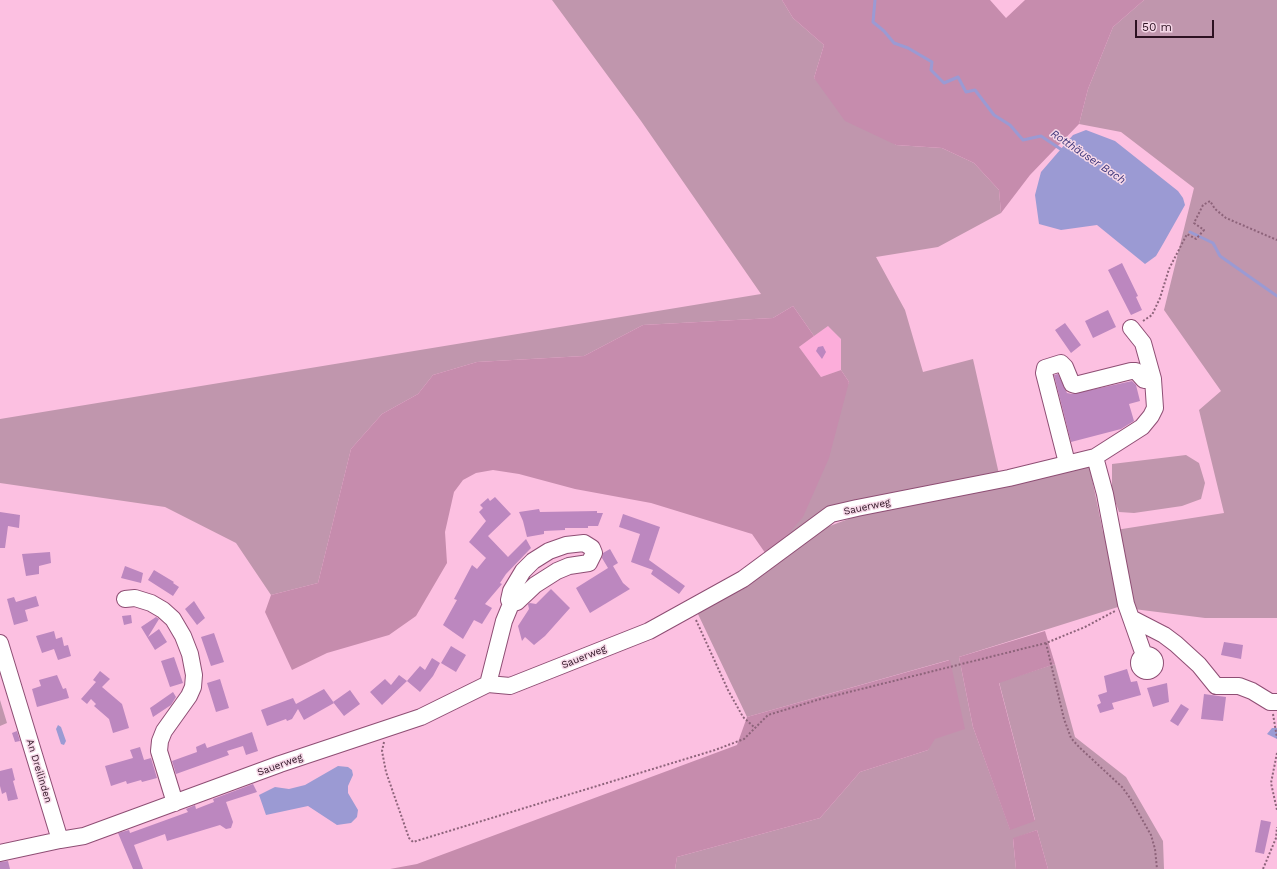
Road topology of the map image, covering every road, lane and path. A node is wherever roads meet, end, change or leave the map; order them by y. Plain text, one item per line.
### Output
1 (1277, 240) edge
2 (1131, 328) joint
3 (1153, 379) junction
4 (1094, 457) junction
5 (1067, 463) junction
6 (125, 599) dead end
7 (511, 604) junction
8 (694, 607) junction
9 (1110, 613) dead end
10 (1133, 619) junction
11 (0, 643) edge
12 (1046, 643) junction
13 (1144, 655) dead end
14 (488, 684) junction
15 (1274, 702) edge
16 (754, 727) junction
17 (389, 728) junction
18 (1277, 738) edge
19 (1277, 753) edge
20 (1276, 760) edge
21 (175, 802) junction
22 (1277, 810) edge
23 (1277, 827) edge
24 (60, 840) junction
25 (0, 853) edge
26 (1157, 869) edge
27 (1263, 869) edge

1 - 2 path
2 - 3 street, Sauerweg
3 - 4 street, Sauerweg
3 - 5 street
4 - 5 street, Sauerweg
4 - 10 street
5 - 8 street, Sauerweg
6 - 21 street
7 - 7 street
7 - 14 street
8 - 14 street, Sauerweg
8 - 16 path
9 - 12 path
10 - 13 street
10 - 15 street
11 - 24 street, An Dreilinden
12 - 16 path
12 - 26 path
14 - 17 street, Sauerweg
15 - 18 path
16 - 17 path
17 - 21 street, Sauerweg
19 - 20 path
20 - 22 path
21 - 24 street, Sauerweg
23 - 27 path
24 - 25 street

